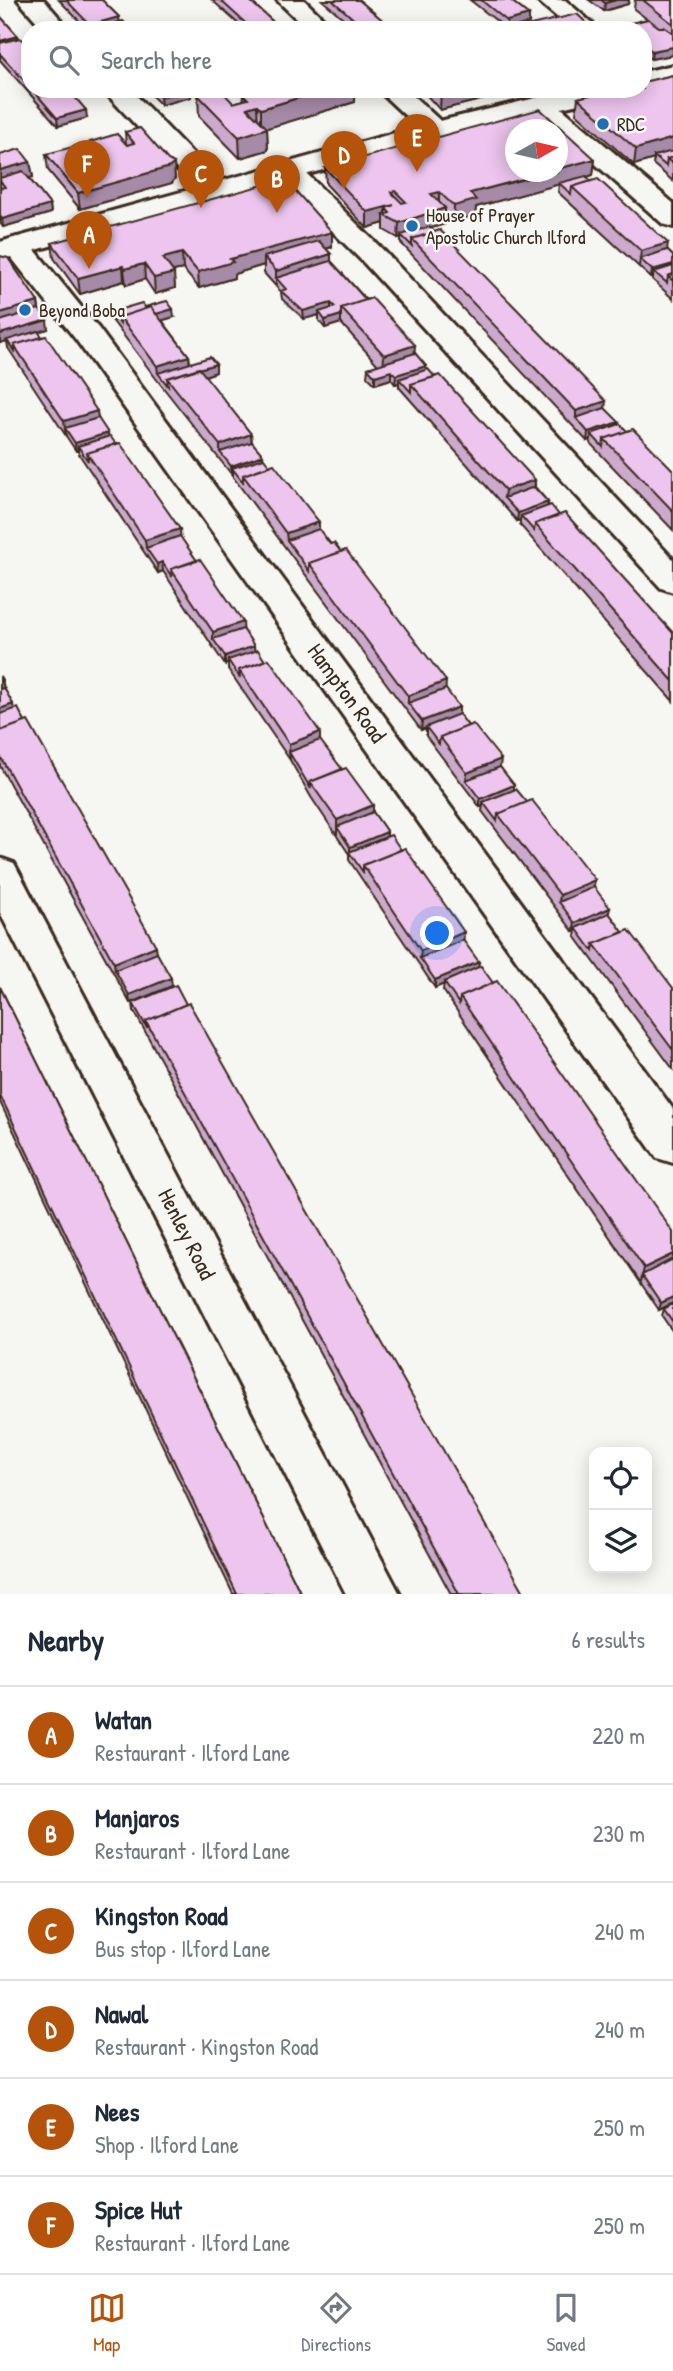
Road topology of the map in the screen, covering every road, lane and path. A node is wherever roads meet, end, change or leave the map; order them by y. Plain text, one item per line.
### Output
1 (30, 0) edge
2 (289, 0) edge
3 (549, 0) edge
4 (50, 21) edge
5 (313, 21) edge
6 (576, 21) edge
7 (124, 98) edge
8 (400, 98) edge
9 (570, 98) edge
10 (542, 105) junction
11 (437, 130) junction
12 (289, 172) junction
13 (214, 192) junction
14 (673, 218) edge
15 (9, 248) edge
16 (673, 580) edge
17 (0, 874) edge
18 (673, 1144) edge
19 (374, 1594) edge

1 - 4 street
2 - 5 street
3 - 6 street
7 - 13 street
8 - 11 street
9 - 10 street
10 - 11 street
10 - 14 street
11 - 12 street
12 - 13 street
12 - 16 street
13 - 15 street
15 - 18 street, Hampton Road
17 - 19 street, Henley Road

